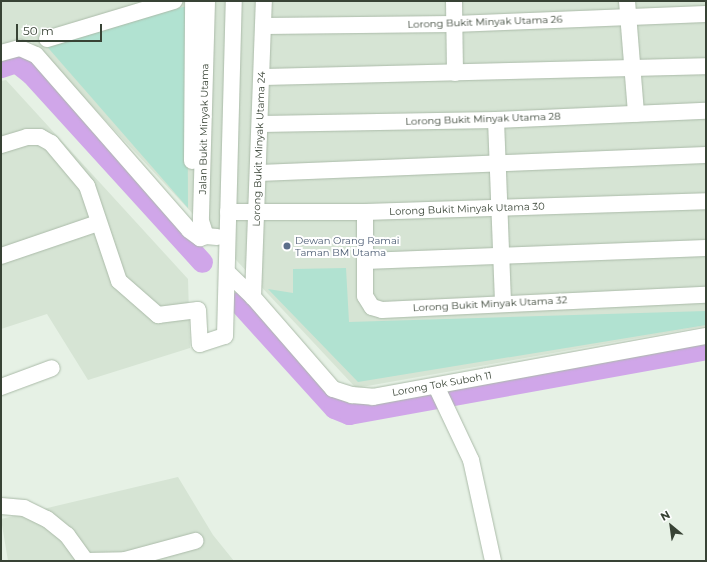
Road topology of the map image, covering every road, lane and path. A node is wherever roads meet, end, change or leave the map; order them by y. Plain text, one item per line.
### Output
1 (174, 1) edge
2 (193, 1) edge
3 (207, 1) edge
4 (234, 1) edge
5 (264, 1) edge
6 (454, 1) edge
7 (627, 1) edge
8 (706, 14) edge
9 (628, 17) junction
10 (454, 24) junction
11 (264, 26) junction
12 (47, 39) dead end
13 (1, 53) edge
14 (706, 66) edge
15 (633, 67) junction
16 (455, 73) junction
17 (262, 77) junction
18 (706, 110) edge
19 (636, 114) junction
20 (496, 120) junction
21 (261, 124) junction
22 (1, 145) edge
23 (706, 155) edge
24 (496, 166) junction
25 (259, 173) junction
26 (706, 202) edge
27 (498, 208) junction
28 (228, 212) junction
29 (256, 212) junction
30 (365, 212) junction
31 (98, 223) junction
32 (204, 228) junction
33 (227, 237) junction
34 (706, 248) edge
35 (1, 256) edge
36 (500, 257) junction
37 (365, 261) junction
38 (228, 273) junction
39 (706, 295) edge
40 (253, 297) junction
41 (503, 303) junction
42 (706, 336) edge
43 (52, 368) dead end
44 (1, 387) edge
45 (440, 394) junction
46 (1, 507) edge
47 (195, 541) dead end
48 (86, 561) edge
49 (493, 561) edge

1 - 12 street
2 - 32 street
3 - 32 street, Jalan Bukit Minyak Utama
4 - 28 street
5 - 11 street, Lorong Bukit Minyak Utama 24
6 - 10 street
7 - 9 street
8 - 9 street, Lorong Bukit Minyak Utama 26
9 - 10 street, Lorong Bukit Minyak Utama 26
9 - 15 street
10 - 11 street, Lorong Bukit Minyak Utama 26
10 - 16 street
11 - 17 street, Lorong Bukit Minyak Utama 24
13 - 32 street
14 - 15 street
15 - 16 street
15 - 19 street
16 - 17 street
17 - 21 street, Lorong Bukit Minyak Utama 24
18 - 19 street, Lorong Bukit Minyak Utama 28
19 - 20 street, Lorong Bukit Minyak Utama 28
20 - 21 street, Lorong Bukit Minyak Utama 28
20 - 24 street
21 - 25 street, Lorong Bukit Minyak Utama 24
22 - 31 street
23 - 24 street
24 - 25 street
24 - 27 street
25 - 29 street, Lorong Bukit Minyak Utama 24
26 - 27 street, Lorong Bukit Minyak Utama 30
27 - 30 street, Lorong Bukit Minyak Utama 30
27 - 36 street
28 - 29 street, Lorong Bukit Minyak Utama 30
28 - 33 street
29 - 30 street, Lorong Bukit Minyak Utama 30
29 - 40 street, Lorong Bukit Minyak Utama 24
30 - 37 street, Lorong Bukit Minyak Utama 32
31 - 35 street
31 - 38 street
32 - 33 street
33 - 38 street
34 - 36 street
36 - 37 street
36 - 41 street
37 - 41 street, Lorong Bukit Minyak Utama 32
38 - 40 street, Lorong Tok Suboh 11
39 - 41 street, Lorong Bukit Minyak Utama 32
40 - 45 street, Lorong Tok Suboh 11
42 - 45 street, Lorong Tok Suboh 11
43 - 44 street
45 - 49 street
46 - 48 street
47 - 48 street

